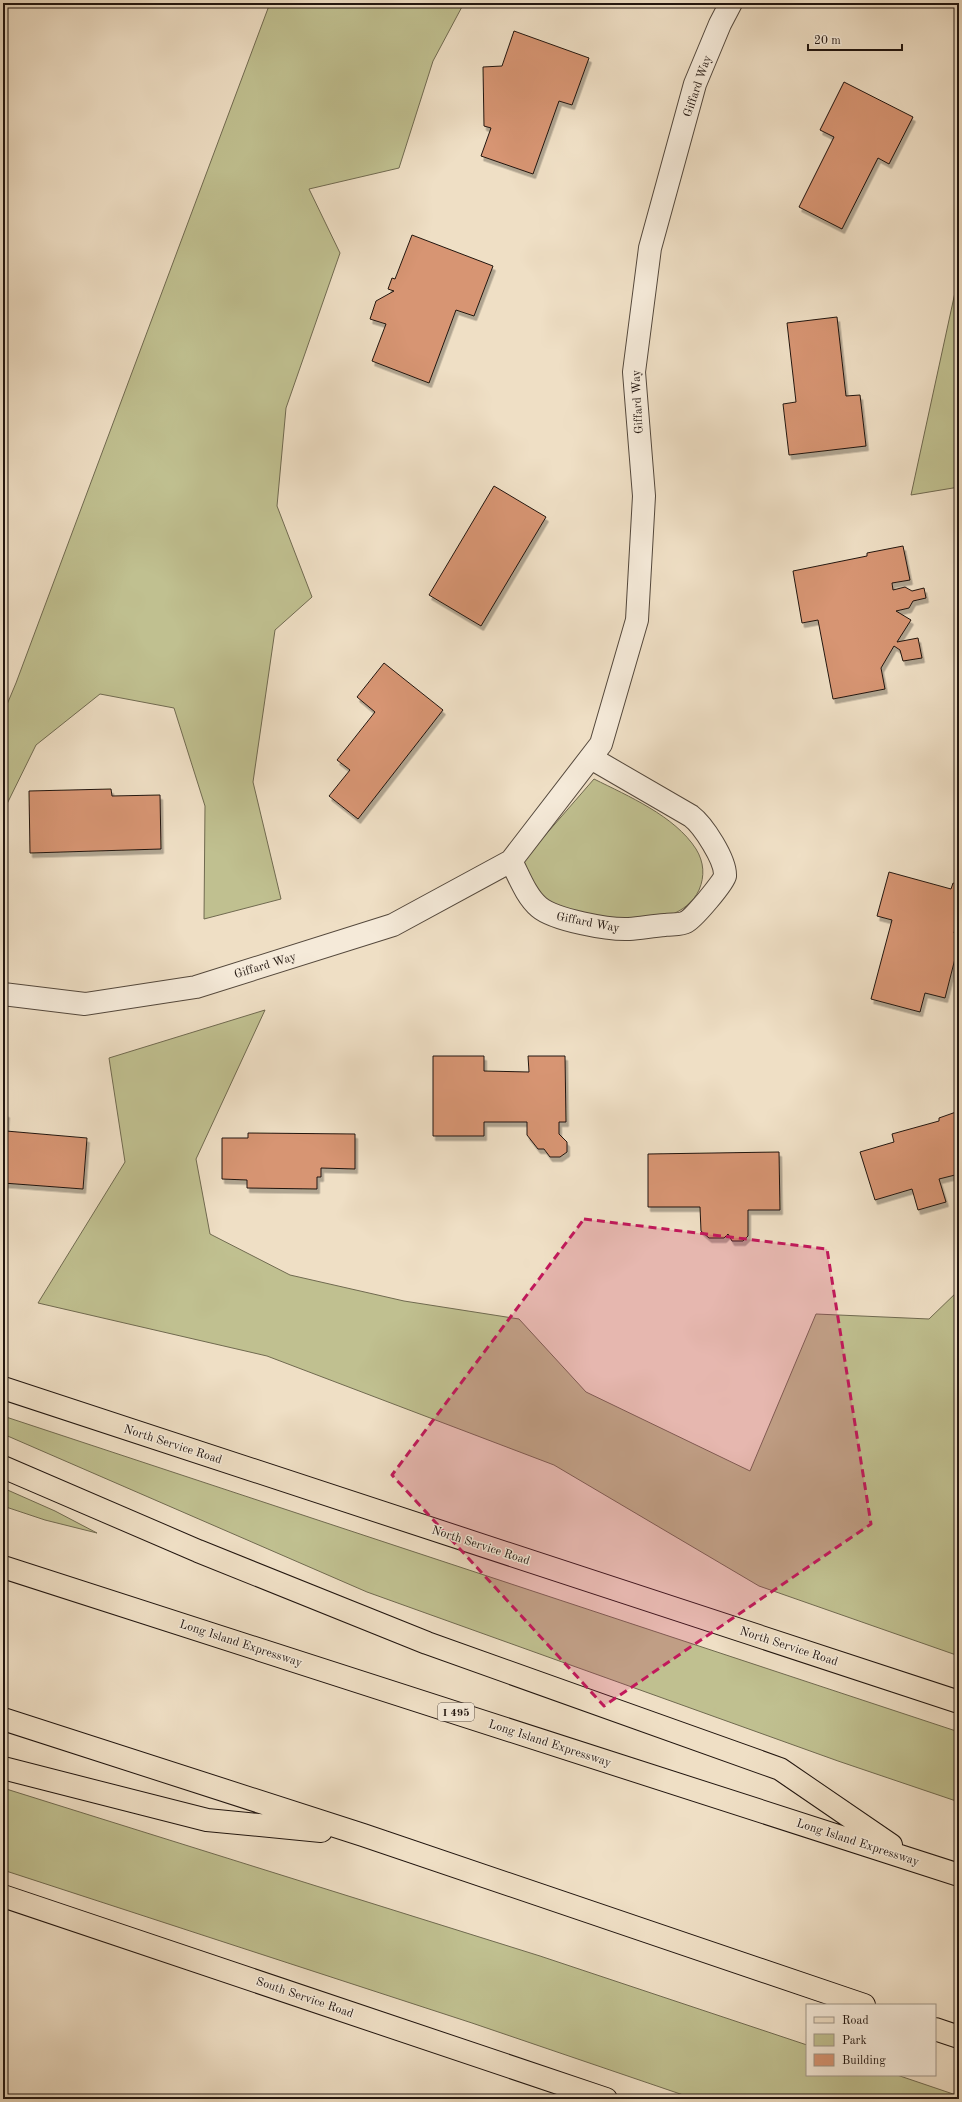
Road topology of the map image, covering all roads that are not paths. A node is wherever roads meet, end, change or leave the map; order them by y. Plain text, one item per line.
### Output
1 (731, 3) edge
2 (591, 758) junction
3 (511, 861) junction
4 (3, 994) edge
5 (3, 1388) edge
6 (3, 1467) edge
7 (3, 1566) edge
8 (959, 1702) edge
9 (3, 1719) edge
10 (3, 1768) edge
11 (363, 1835) junction
12 (910, 1858) junction
13 (959, 1875) edge
14 (3, 1896) edge
15 (861, 2004) edge
16 (936, 2029) edge
17 (959, 2037) edge
18 (606, 2099) edge

1 - 2 street, Giffard Way
2 - 3 street, Giffard Way
2 - 3 street, Giffard Way
3 - 4 street, Giffard Way
5 - 8 main road, North Service Road
6 - 12 main road
7 - 12 main road, Long Island Expressway / I 495
9 - 11 main road
10 - 11 main road
11 - 15 main road
12 - 13 main road, Long Island Expressway / I 495
14 - 18 main road, South Service Road
16 - 17 main road

